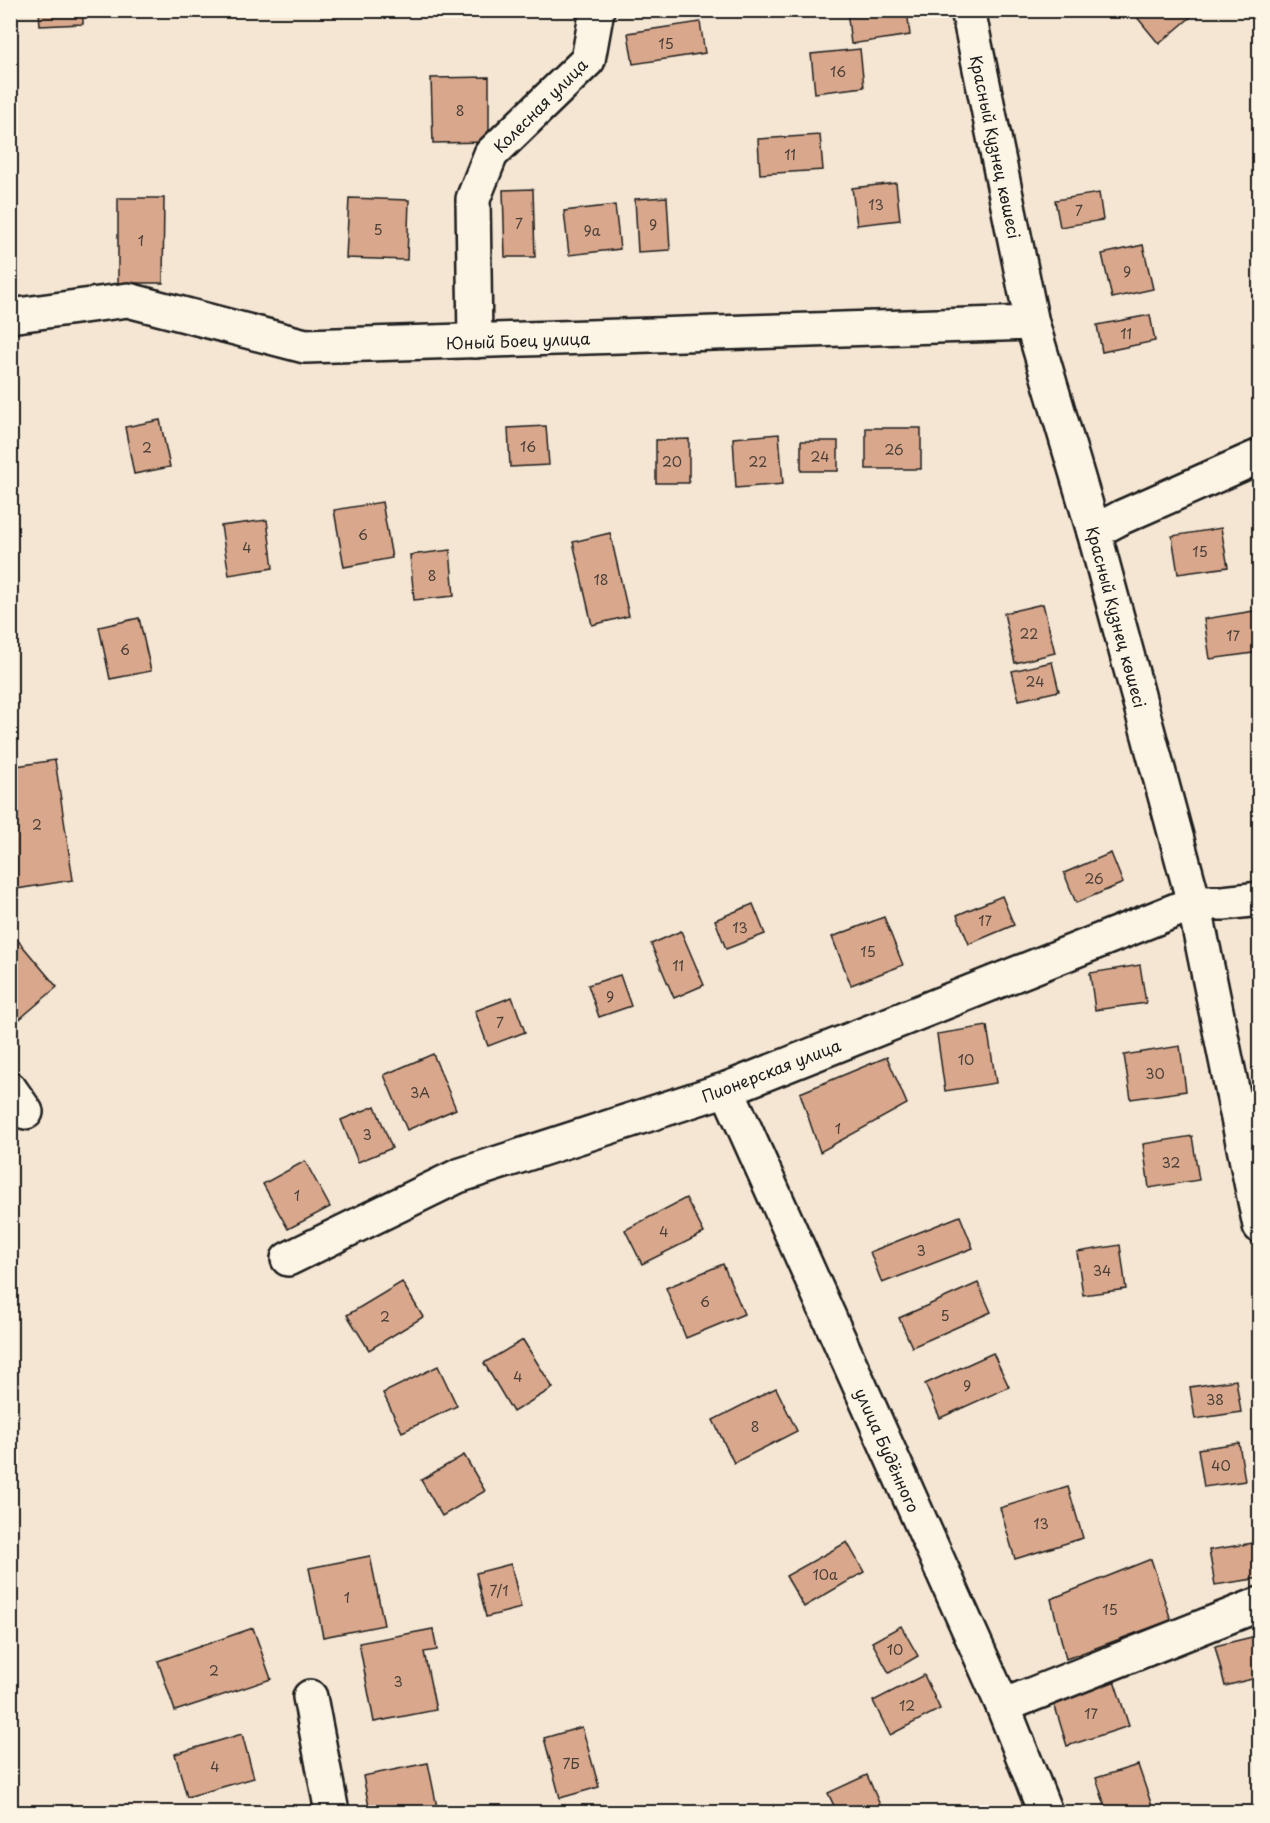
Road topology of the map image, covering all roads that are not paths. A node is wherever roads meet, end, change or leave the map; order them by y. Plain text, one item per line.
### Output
1 (597, 10) edge
2 (968, 10) edge
3 (10, 316) edge
4 (1032, 323) junction
5 (475, 341) junction
6 (1260, 456) edge
7 (1094, 532) junction
8 (1260, 899) edge
9 (1194, 903) junction
10 (727, 1089) junction
11 (1260, 1226) edge
12 (288, 1259) dead end
13 (1260, 1604) edge
14 (310, 1697) dead end
15 (1003, 1706) junction
16 (332, 1812) edge
17 (1045, 1812) edge

1 - 5 street, Колесная улица
2 - 4 street, Красный Кузнец көшесі
3 - 5 street, Юный Боец улица
4 - 5 street, Юный Боец улица
4 - 7 street, Красный Кузнец көшесі
6 - 7 street
7 - 9 street, Красный Кузнец көшесі
8 - 9 street, Пионерская улица
9 - 10 street, Пионерская улица
9 - 11 street, Красный Кузнец көшесі
10 - 12 street, Пионерская улица
10 - 15 street, улица Будённого
13 - 15 street
14 - 16 street
15 - 17 street, улица Будённого

